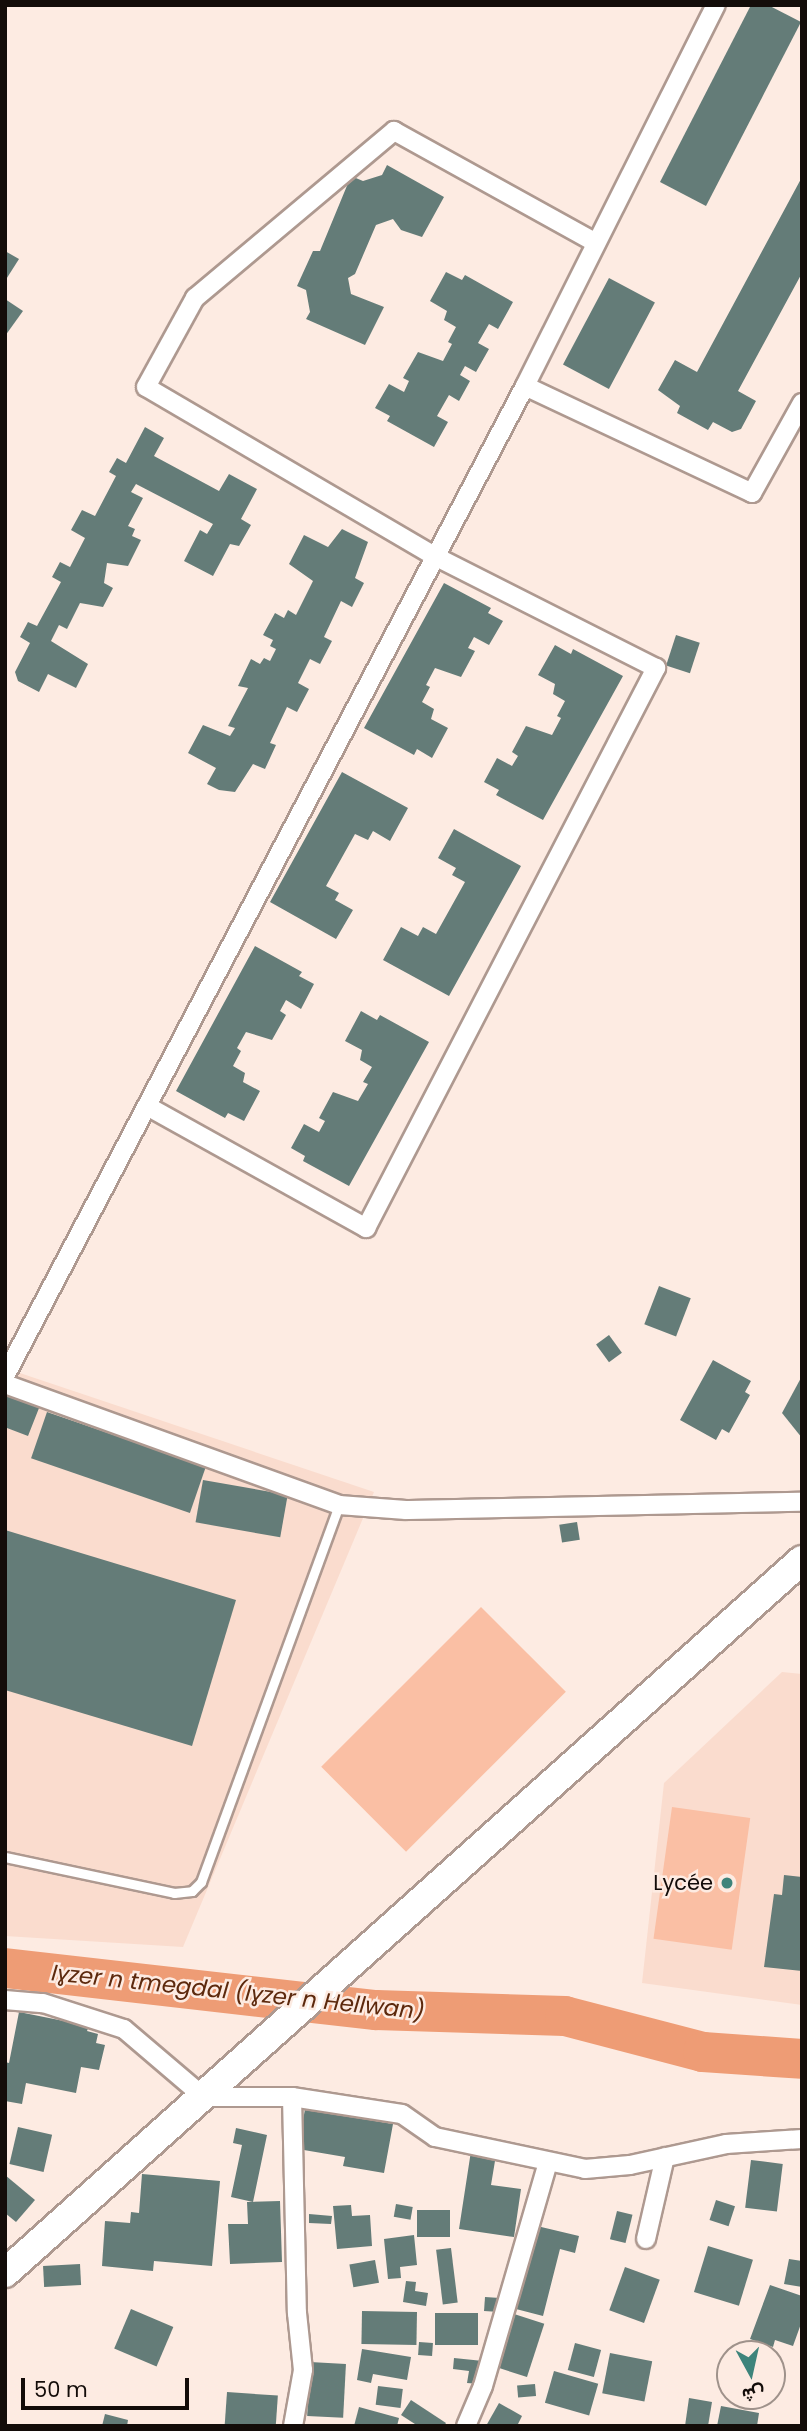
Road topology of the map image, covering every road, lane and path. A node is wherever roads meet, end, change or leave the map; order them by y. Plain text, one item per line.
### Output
1 (716, 5) edge
2 (596, 243) junction
3 (525, 386) junction
4 (802, 403) edge
5 (436, 556) junction
6 (147, 1106) junction
7 (5, 1376) edge
8 (5, 1384) edge
9 (802, 1502) edge
10 (339, 1505) junction
11 (802, 1560) edge
12 (5, 1857) edge
13 (5, 2000) edge
14 (204, 2097) junction
15 (292, 2097) junction
16 (802, 2139) edge
17 (665, 2157) junction
18 (548, 2162) junction
19 (646, 2239) dead end
20 (5, 2273) edge
21 (293, 2426) edge
22 (466, 2426) edge

1 - 2 street
2 - 3 street
2 - 5 street
3 - 4 street
3 - 5 street
5 - 6 street
5 - 6 street
6 - 7 street
8 - 10 street
9 - 10 street
10 - 12 lane
11 - 14 main road
13 - 14 street
14 - 15 street
14 - 20 main road
15 - 18 street
15 - 21 street
16 - 17 street
17 - 18 street
17 - 19 street
18 - 22 street

